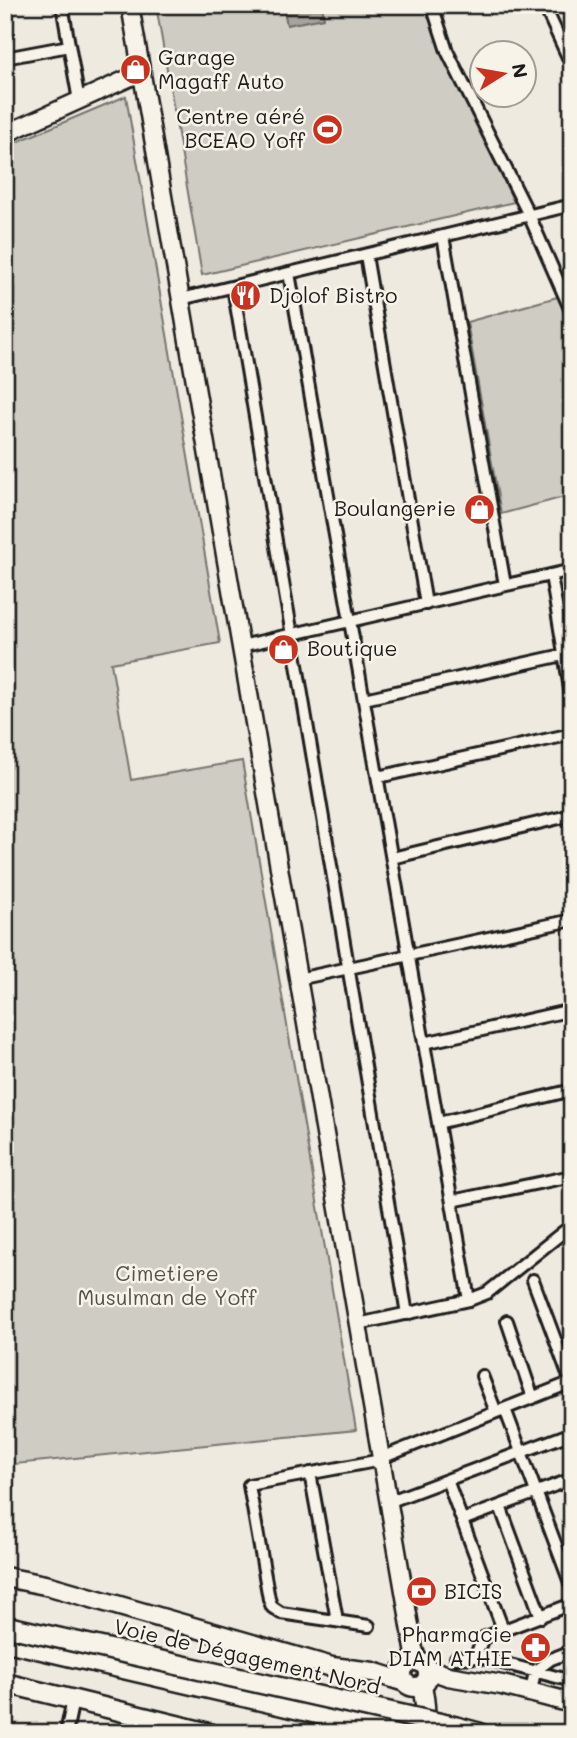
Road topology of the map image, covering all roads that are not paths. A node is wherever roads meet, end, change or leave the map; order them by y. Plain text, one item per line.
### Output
1 (62, 5) edge
2 (130, 5) edge
3 (432, 5) edge
4 (544, 5) edge
5 (69, 46) junction
6 (5, 58) edge
7 (572, 66) edge
8 (142, 72) junction
9 (79, 101) junction
10 (5, 134) edge
11 (572, 205) edge
12 (529, 215) junction
13 (443, 236) junction
14 (366, 255) junction
15 (289, 273) junction
16 (233, 287) junction
17 (181, 299) junction
18 (572, 313) edge
19 (572, 570) edge
20 (551, 575) junction
21 (505, 586) junction
22 (426, 604) junction
23 (350, 621) junction
24 (292, 634) junction
25 (241, 646) junction
26 (568, 654) edge
27 (364, 699) junction
28 (572, 701) edge
29 (572, 734) edge
30 (377, 777) junction
31 (572, 815) edge
32 (392, 858) junction
33 (572, 920) edge
34 (409, 955) junction
35 (349, 968) junction
36 (298, 979) junction
37 (572, 1010) edge
38 (424, 1044) junction
39 (572, 1090) edge
40 (438, 1123) junction
41 (572, 1176) edge
42 (452, 1201) junction
43 (572, 1225) edge
44 (533, 1280) dead end
45 (469, 1300) junction
46 (407, 1314) junction
47 (507, 1321) dead end
48 (358, 1324) junction
49 (482, 1376) dead end
50 (572, 1382) edge
51 (533, 1398) junction
52 (501, 1411) junction
53 (572, 1433) edge
54 (521, 1452) junction
55 (381, 1459) junction
56 (310, 1473) junction
57 (572, 1479) edge
58 (447, 1480) junction
59 (536, 1493) junction
60 (388, 1502) junction
61 (500, 1506) junction
62 (462, 1520) junction
63 (5, 1577) edge
64 (572, 1588) edge
65 (572, 1604) edge
66 (541, 1617) junction
67 (337, 1620) junction
68 (5, 1626) edge
69 (369, 1626) dead end
70 (504, 1632) junction
71 (5, 1641) edge
72 (572, 1651) edge
73 (479, 1657) junction
74 (456, 1658) dead end
75 (535, 1671) junction
76 (415, 1672) junction
77 (572, 1681) edge
78 (5, 1683) edge
79 (531, 1692) junction
80 (73, 1700) junction
81 (572, 1703) edge
82 (66, 1733) edge
83 (209, 1733) edge
84 (401, 1733) edge
85 (414, 1733) edge
86 (421, 1733) edge
87 (479, 1733) edge

1 - 5 street
2 - 8 street
3 - 12 street
4 - 7 street
5 - 6 street
5 - 9 street
8 - 9 street
8 - 17 street
9 - 10 street
11 - 12 street
12 - 13 street
12 - 18 street
13 - 14 street
13 - 21 street
14 - 15 street
14 - 22 street
15 - 16 street
15 - 23 street
16 - 17 street
16 - 24 street
17 - 25 street
19 - 20 street
20 - 21 street
20 - 26 street
21 - 22 street
22 - 23 street
23 - 24 street
23 - 27 street
24 - 25 street
24 - 35 street
25 - 36 street
26 - 27 street
26 - 28 street
27 - 30 street
29 - 30 street
30 - 32 street
31 - 32 street
32 - 34 street
33 - 34 street
34 - 35 street
34 - 38 street
35 - 36 street
35 - 46 street
36 - 48 street
37 - 38 street
38 - 40 street
39 - 40 street
40 - 42 street
41 - 42 street
42 - 45 street
43 - 45 street
44 - 50 street
45 - 46 street
46 - 48 street
47 - 51 street
48 - 55 street
49 - 52 street
50 - 51 street
51 - 52 street
52 - 54 street
52 - 55 street
53 - 54 street
54 - 58 street
54 - 59 street
55 - 56 street
55 - 60 street
56 - 67 street
56 - 67 street
57 - 59 street
58 - 60 street
58 - 62 street
59 - 61 street
59 - 64 street
60 - 76 street
61 - 62 street
61 - 66 street
62 - 70 street
63 - 76 main road
65 - 66 street
66 - 70 street
67 - 69 street
68 - 87 highway, Voie de Dégagement Nord, bridge
70 - 73 street
71 - 84 highway, Voie de Dégagement Nord
72 - 75 street
73 - 74 street
73 - 75 street
75 - 77 street
75 - 79 street
76 - 79 main road
76 - 85 main road
76 - 86 main road
78 - 80 main road
79 - 81 main road
80 - 82 street
80 - 83 main road

